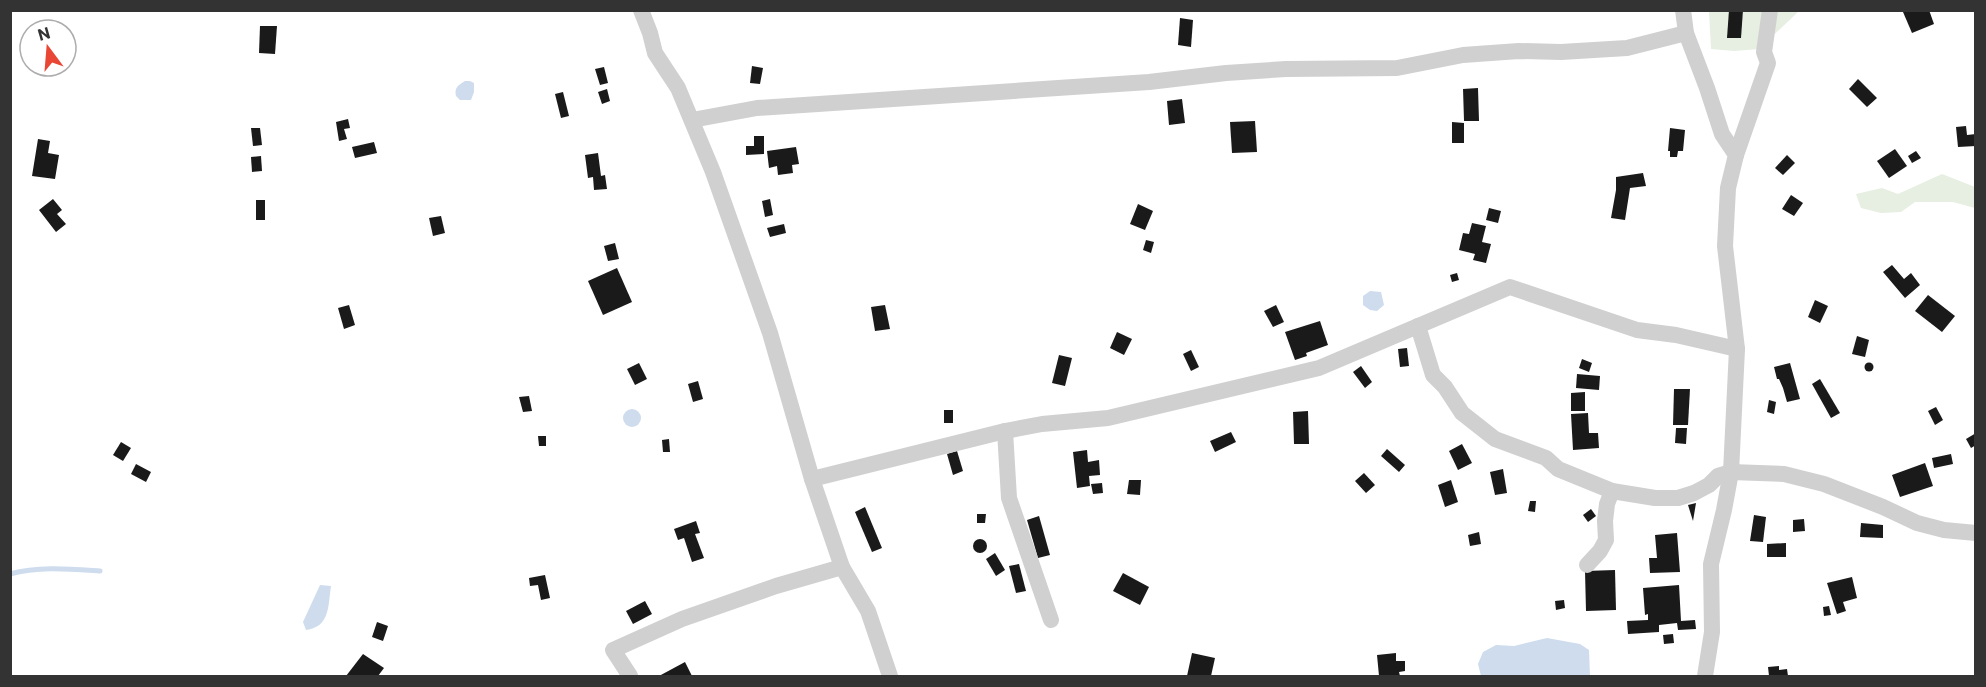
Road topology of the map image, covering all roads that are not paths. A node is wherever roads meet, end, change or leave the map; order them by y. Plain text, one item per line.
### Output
1 (641, 10) edge
2 (1683, 10) edge
3 (1770, 10) edge
4 (1686, 33) junction
5 (692, 120) junction
6 (1736, 155) junction
7 (1418, 326) junction
8 (1737, 349) junction
9 (1005, 431) junction
10 (1731, 472) junction
11 (812, 479) junction
12 (1612, 491) junction
13 (1976, 533) edge
14 (1587, 565) dead end
15 (842, 567) junction
16 (1051, 620) dead end
17 (630, 676) edge
18 (890, 676) edge
19 (1705, 676) edge

1 - 5 street
2 - 4 street
3 - 6 street
4 - 5 street
4 - 6 street
5 - 11 street
6 - 8 street
7 - 8 street
7 - 9 street
7 - 12 street
8 - 10 street
9 - 11 street
9 - 16 street
10 - 12 street
10 - 13 street
10 - 19 street
11 - 15 street
12 - 14 street
15 - 17 street
15 - 18 street

